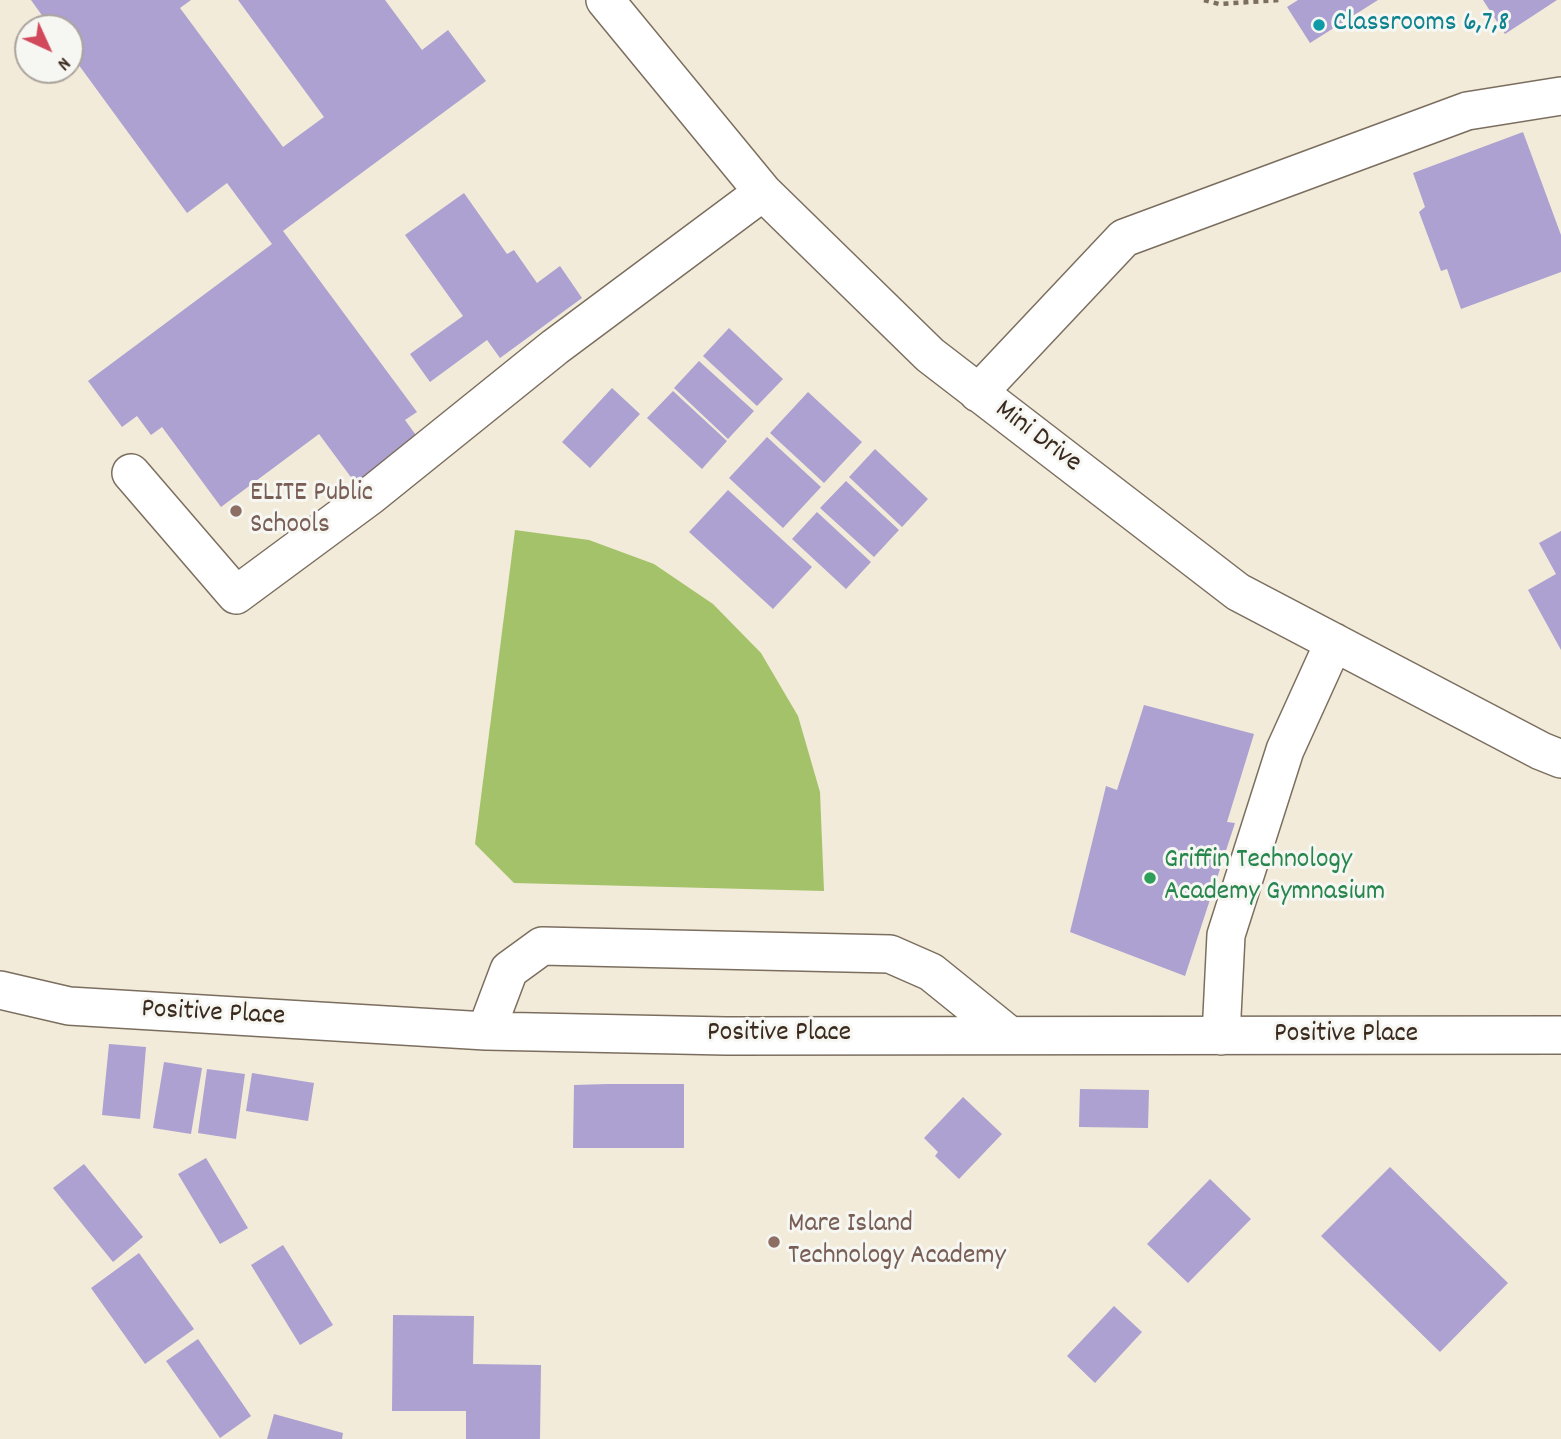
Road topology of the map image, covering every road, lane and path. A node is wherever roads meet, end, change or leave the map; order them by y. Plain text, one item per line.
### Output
1 (605, 0) edge
2 (1204, 0) edge
3 (1280, 0) edge
4 (1561, 96) edge
5 (763, 192) junction
6 (978, 393) junction
7 (131, 473) dead end
8 (1334, 642) junction
9 (1561, 759) edge
10 (0, 989) edge
11 (486, 1031) junction
12 (1009, 1035) junction
13 (1561, 1035) edge
14 (1221, 1036) junction

1 - 5 street, Mini Drive
2 - 3 path
4 - 6 street
5 - 6 street, Mini Drive
5 - 7 street
6 - 8 street, Mini Drive
8 - 9 street, Mini Drive
8 - 14 street
10 - 11 street, Positive Place
11 - 12 street, Positive Place
11 - 12 street
12 - 14 street, Positive Place
13 - 14 street, Positive Place

